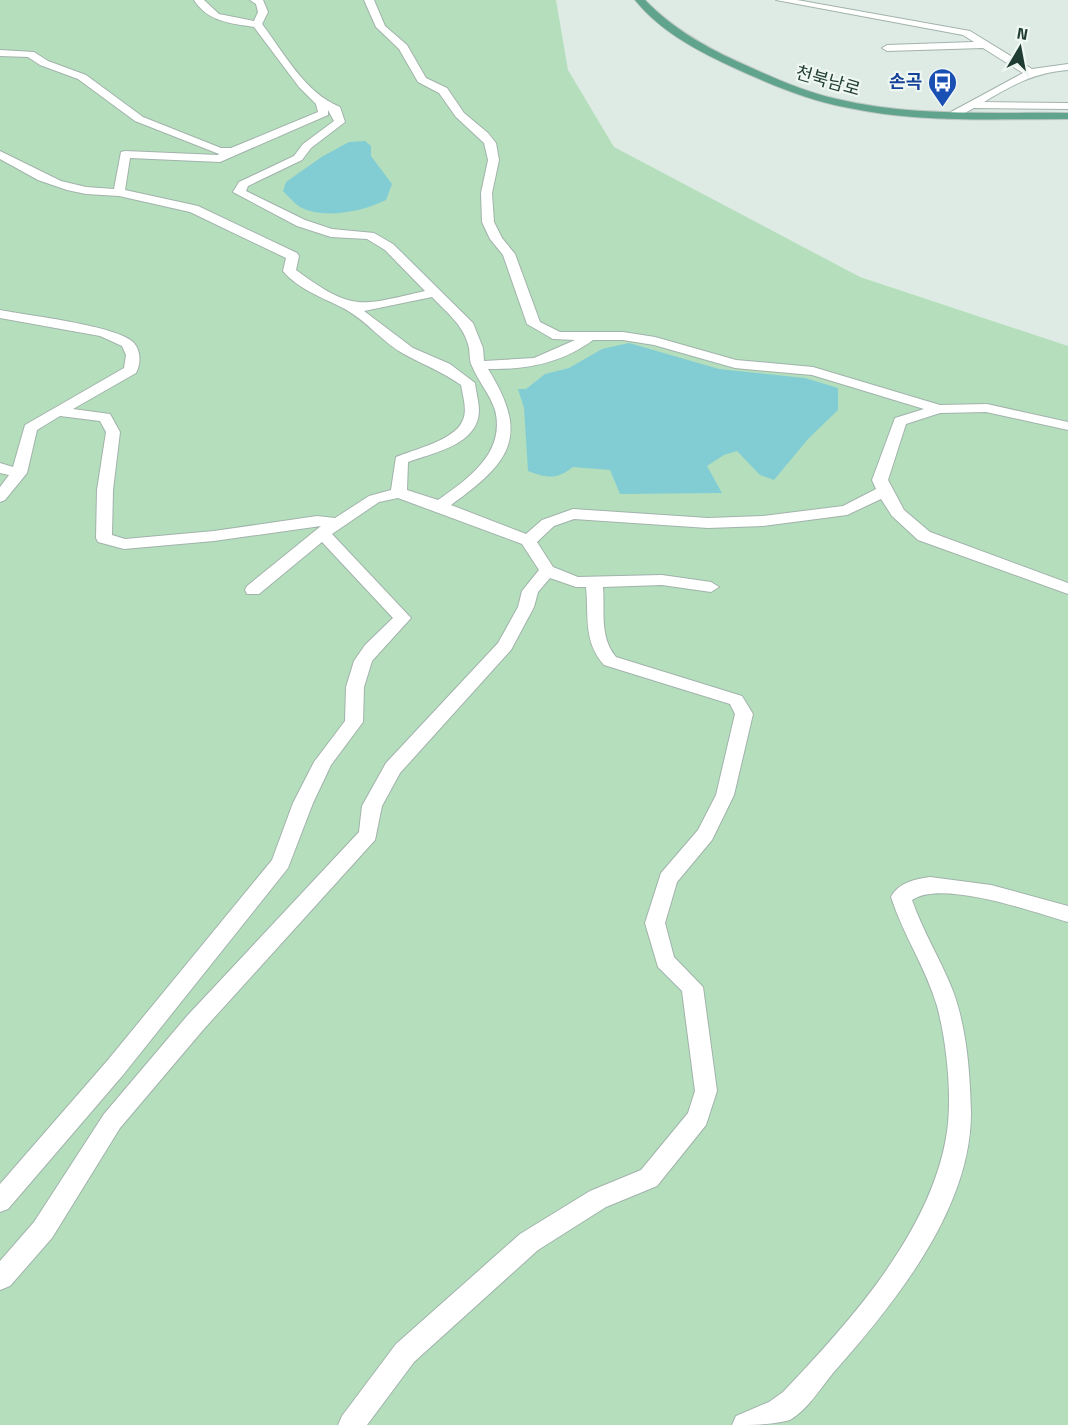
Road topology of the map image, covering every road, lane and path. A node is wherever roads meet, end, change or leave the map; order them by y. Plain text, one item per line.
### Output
1 (199, 0) edge
2 (255, 0) edge
3 (369, 0) edge
4 (640, 0) edge
5 (781, 0) edge
6 (257, 24) junction
7 (982, 45) junction
8 (887, 48) dead end
9 (0, 53) edge
10 (1068, 67) edge
11 (1033, 74) junction
12 (321, 103) junction
13 (972, 105) junction
14 (1068, 106) edge
15 (955, 114) junction
16 (1068, 116) edge
17 (232, 151) junction
18 (0, 154) edge
19 (119, 192) junction
20 (432, 292) junction
21 (349, 306) junction
22 (0, 314) edge
23 (588, 338) junction
24 (478, 365) junction
25 (939, 409) junction
26 (59, 412) junction
27 (1068, 426) edge
28 (0, 468) edge
29 (19, 473) junction
30 (884, 491) junction
31 (399, 493) junction
32 (0, 497) edge
33 (440, 506) junction
34 (330, 528) junction
35 (528, 541) junction
36 (546, 571) junction
37 (594, 582) junction
38 (711, 587) dead end
39 (1068, 589) edge
40 (253, 590) dead end
41 (1068, 914) edge
42 (0, 1201) edge
43 (0, 1278) edge
44 (351, 1425) edge
45 (745, 1425) edge

1 - 6 street
2 - 6 street
3 - 23 street
4 - 15 main road, 천북남로
5 - 7 street
6 - 12 street
7 - 8 street
7 - 11 street
9 - 17 street
10 - 11 street
11 - 13 street
12 - 17 street
12 - 20 street
13 - 14 street
13 - 15 street
15 - 16 main road, 천북남로
17 - 19 street
18 - 19 street
19 - 21 street
20 - 21 street
20 - 24 street
21 - 31 street
22 - 26 street
23 - 24 street
23 - 25 street
24 - 33 street
25 - 27 street
25 - 30 street
26 - 29 street
26 - 34 street
28 - 29 street
29 - 32 street
30 - 35 street
30 - 39 street
31 - 33 street
31 - 34 street
33 - 35 street
34 - 40 street
34 - 42 street
35 - 36 street
36 - 37 street
36 - 43 street
37 - 38 street
37 - 44 street
41 - 45 street

